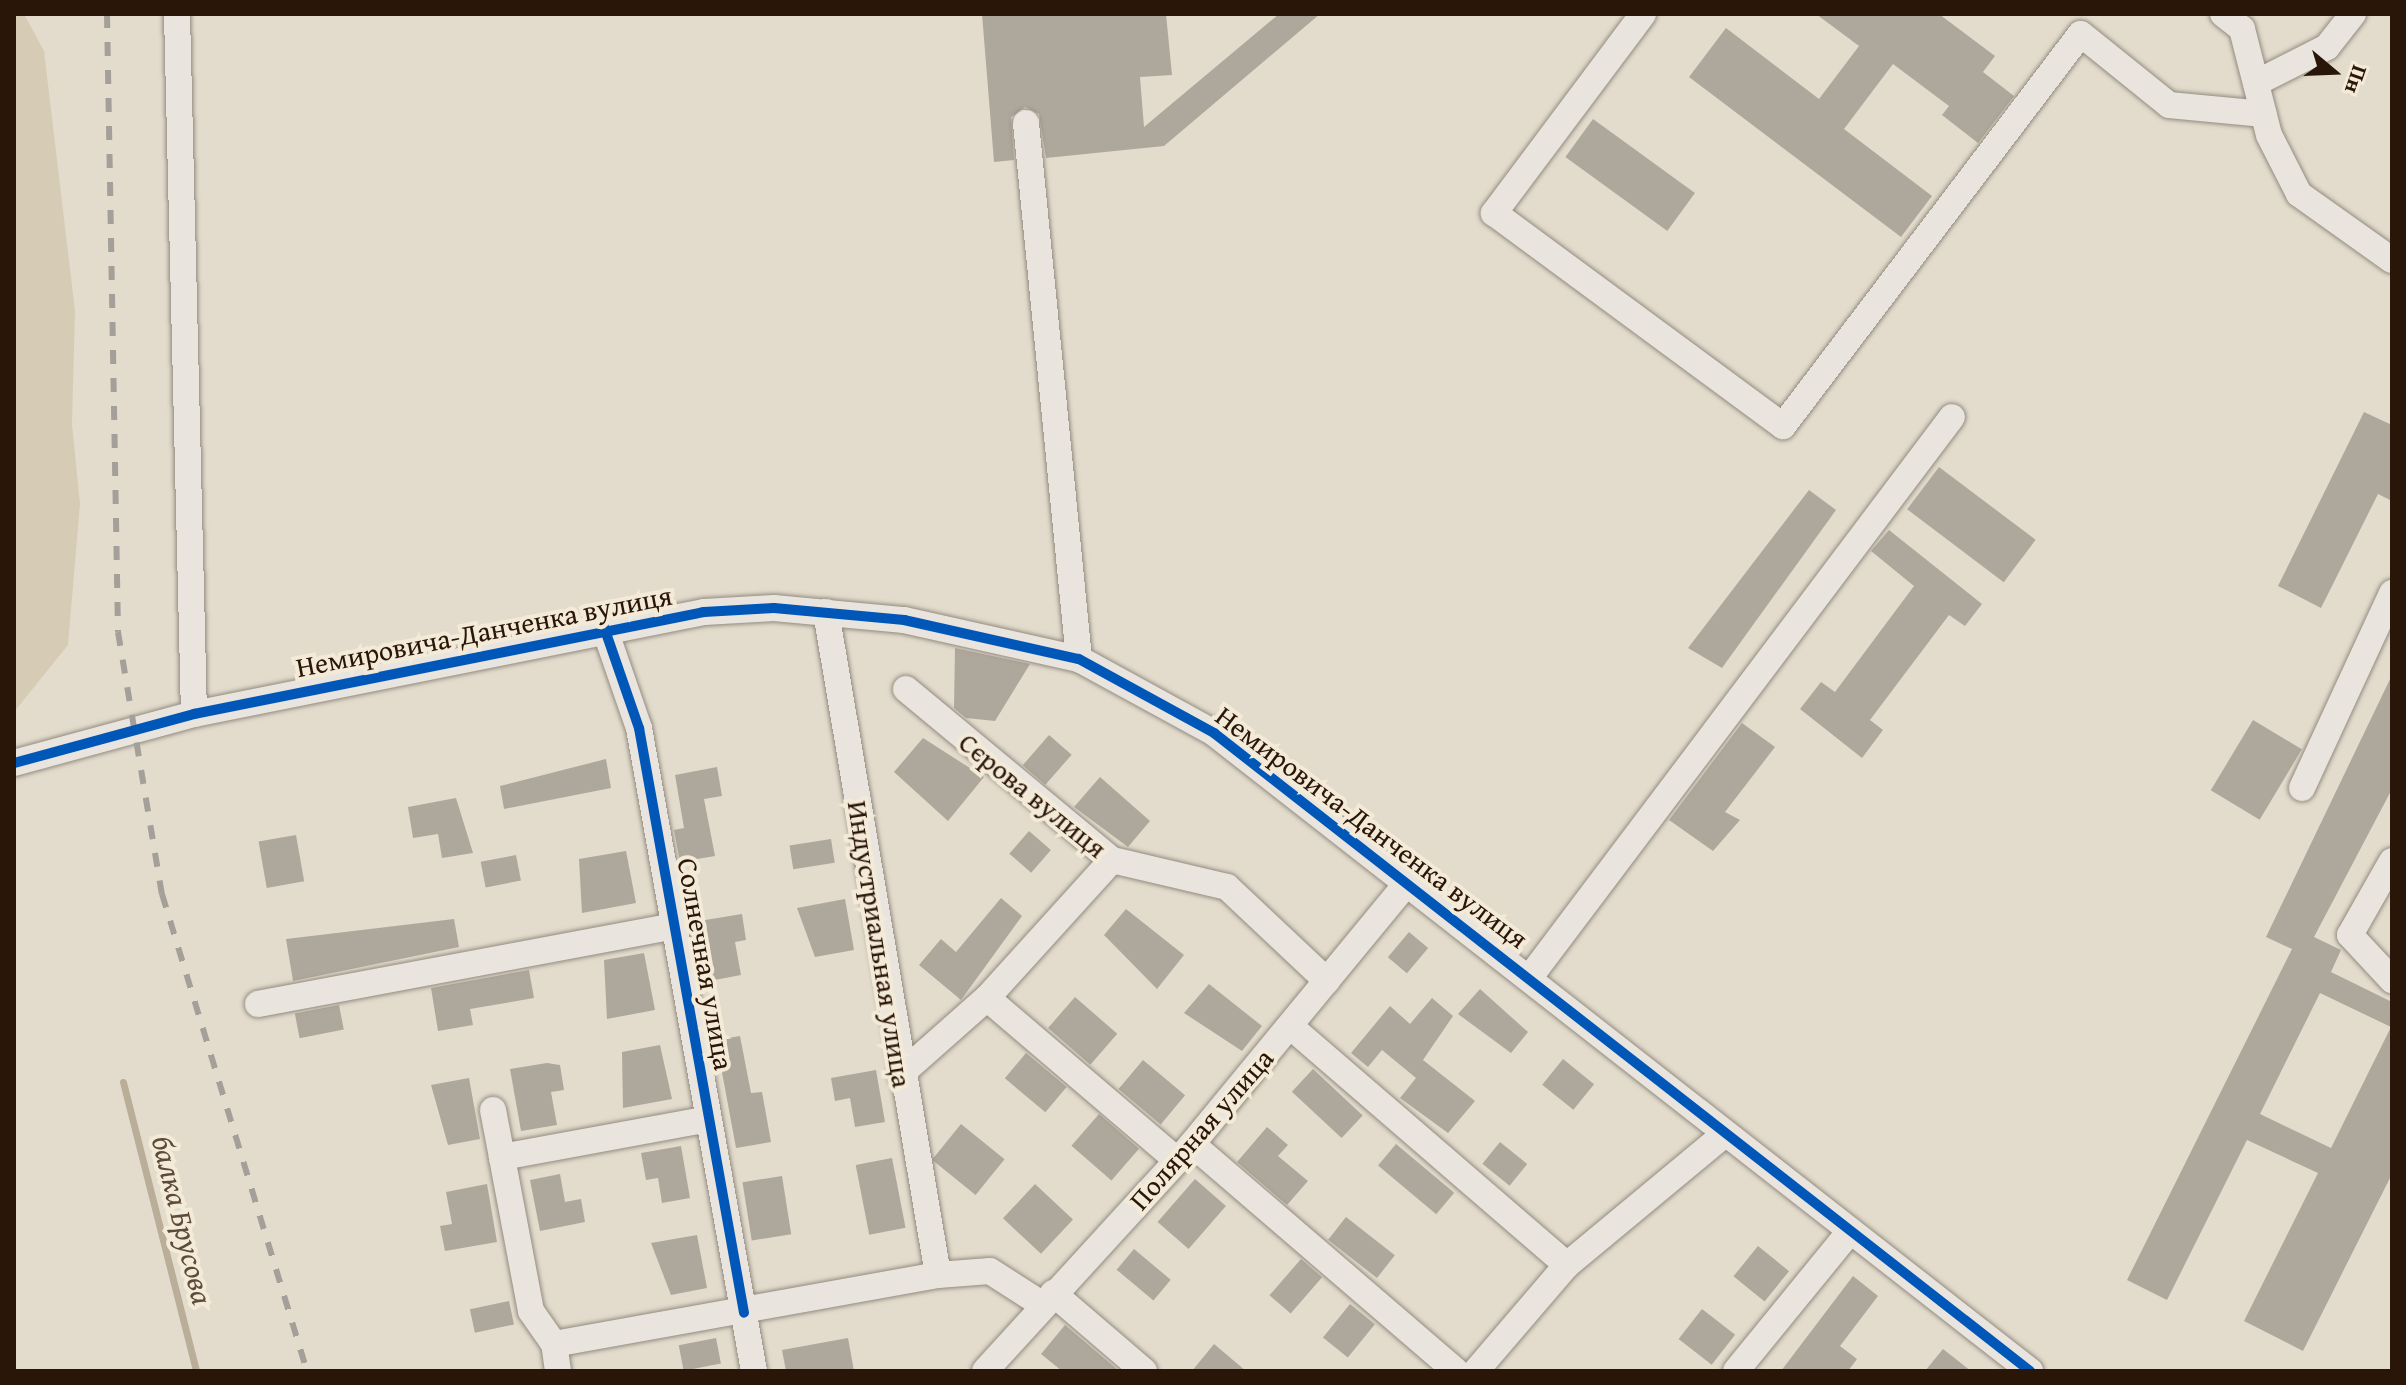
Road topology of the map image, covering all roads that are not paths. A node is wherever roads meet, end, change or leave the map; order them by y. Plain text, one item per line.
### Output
1 (177, 14) edge
2 (1643, 14) edge
3 (2223, 14) edge
4 (2353, 14) edge
5 (2256, 83) junction
6 (2264, 114) junction
7 (1026, 123) dead end
8 (2392, 260) edge
9 (1952, 417) dead end
10 (2392, 593) edge
11 (826, 612) junction
12 (604, 627) junction
13 (1079, 659) junction
14 (906, 689) dead end
15 (194, 714) junction
16 (14, 763) edge
17 (2302, 788) dead end
18 (1112, 860) junction
19 (2392, 861) edge
20 (1409, 881) junction
21 (675, 926) junction
22 (1530, 977) junction
23 (1327, 981) junction
24 (2391, 987) edge
25 (987, 998) junction
26 (258, 1004) dead end
27 (1290, 1026) junction
28 (901, 1074) junction
29 (493, 1110) dead end
30 (709, 1119) junction
31 (1725, 1134) junction
32 (1185, 1152) junction
33 (502, 1157) junction
34 (1850, 1231) junction
35 (1567, 1265) junction
36 (938, 1275) junction
37 (1048, 1299) junction
38 (744, 1313) junction
39 (554, 1344) junction
40 (558, 1371) edge
41 (754, 1371) edge
42 (985, 1371) edge
43 (1144, 1371) edge
44 (1456, 1371) edge
45 (1476, 1371) edge
46 (1736, 1371) edge
47 (2030, 1371) edge

1 - 15 street
2 - 6 street
3 - 5 street
4 - 5 street
5 - 6 street
6 - 8 street
7 - 13 street
9 - 22 street
10 - 17 street
11 - 12 street, Немировича-Данченка вулиця
11 - 13 street, Немировича-Данченка вулиця
11 - 28 street, Индустриальная улица
12 - 15 street, Немировича-Данченка вулиця
12 - 21 street, Солнечная улица
13 - 20 street, Немировича-Данченка вулиця
14 - 18 street, Сєрова вулиця
15 - 16 street, Немировича-Данченка вулиця
18 - 23 street, Сєрова вулиця
18 - 25 street
19 - 24 street
20 - 22 street, Немировича-Данченка вулиця
20 - 23 street, Полярная улица
21 - 26 street
21 - 30 street, Солнечная улица
22 - 31 street, Немировича-Данченка вулиця
23 - 27 street, Полярная улица
25 - 28 street
25 - 32 street
27 - 32 street, Полярная улица
27 - 35 street
28 - 36 street, Индустриальная улица
29 - 33 street
30 - 33 street
30 - 38 street, Солнечная улица
31 - 34 street, Немировича-Данченка вулиця
31 - 35 street
32 - 37 street, Полярная улица
32 - 44 street
33 - 39 street
34 - 46 street
34 - 47 street, Немировича-Данченка вулиця
35 - 45 street
36 - 37 street
36 - 38 street
37 - 42 street, Полярная улица
37 - 43 street
38 - 39 street
38 - 41 street, Солнечная улица
39 - 40 street

